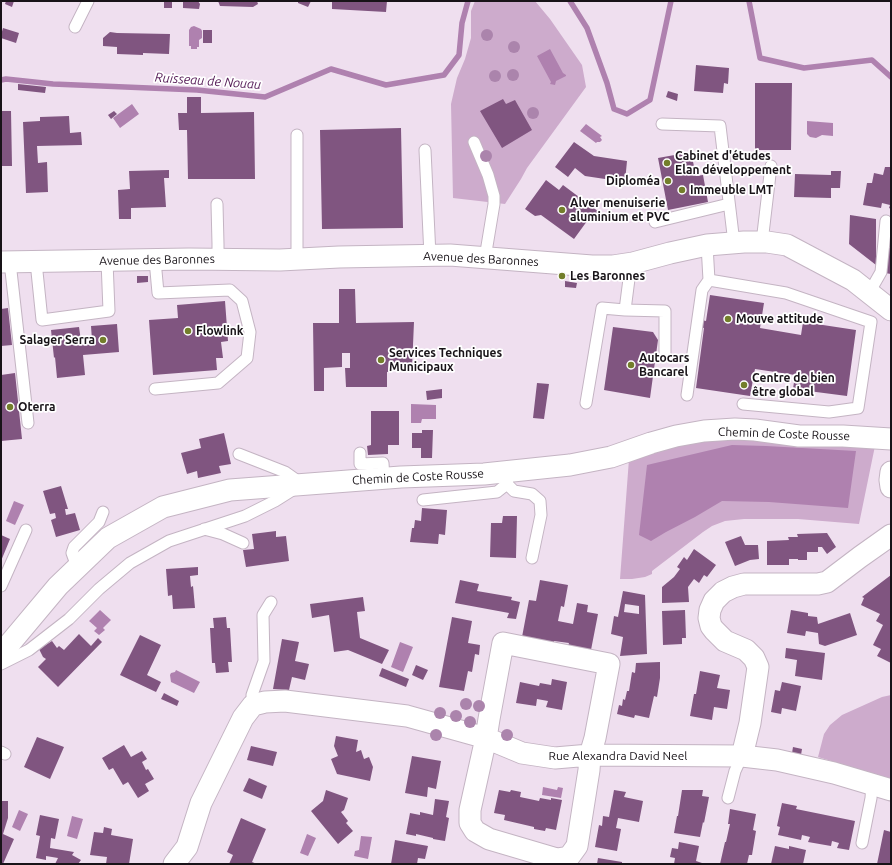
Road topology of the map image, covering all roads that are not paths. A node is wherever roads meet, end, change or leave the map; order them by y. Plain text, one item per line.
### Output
1 (88, 1) edge
2 (75, 27) dead end
3 (662, 124) dead end
4 (297, 135) dead end
5 (474, 142) dead end
6 (425, 150) dead end
7 (771, 166) dead end
8 (217, 204) dead end
9 (729, 204) junction
10 (886, 221) dead end
11 (655, 222) dead end
12 (762, 242) junction
13 (734, 243) junction
14 (707, 246) junction
15 (430, 256) junction
16 (485, 258) junction
17 (297, 259) junction
18 (155, 260) junction
19 (218, 260) junction
20 (107, 261) junction
21 (5, 262) edge
22 (36, 262) junction
23 (633, 263) junction
24 (709, 280) junction
25 (869, 293) junction
26 (625, 310) junction
27 (891, 310) edge
28 (665, 354) dead end
29 (155, 389) dead end
30 (687, 394) dead end
31 (586, 403) dead end
32 (743, 404) dead end
33 (28, 423) dead end
34 (891, 439) edge
35 (360, 453) dead end
36 (239, 454) dead end
37 (891, 472) edge
38 (384, 478) junction
39 (508, 478) junction
40 (302, 484) junction
41 (891, 487) edge
42 (422, 500) dead end
43 (103, 512) dead end
44 (204, 529) junction
45 (26, 530) dead end
46 (891, 535) edge
47 (243, 542) dead end
48 (532, 558) dead end
49 (77, 568) junction
50 (1, 586) edge
51 (271, 602) dead end
52 (1, 654) edge
53 (1, 664) edge
54 (253, 705) junction
55 (486, 738) junction
56 (590, 755) junction
57 (742, 756) junction
58 (882, 787) edge
59 (728, 798) dead end
60 (862, 843) dead end
61 (174, 864) edge

1 - 2 lane
3 - 9 lane
4 - 17 lane
5 - 16 lane
6 - 15 lane
7 - 12 lane
8 - 19 lane
9 - 11 lane
9 - 13 lane
10 - 25 lane
12 - 13 street, Avenue des Baronnes
12 - 25 street, Avenue des Baronnes
13 - 14 street, Avenue des Baronnes
14 - 23 street, Avenue des Baronnes
14 - 24 lane
15 - 16 street, Avenue des Baronnes
15 - 17 street, Avenue des Baronnes
16 - 23 street, Avenue des Baronnes
17 - 19 street, Avenue des Baronnes
18 - 19 street, Avenue des Baronnes
18 - 20 street, Avenue des Baronnes
18 - 29 lane
20 - 22 street, Avenue des Baronnes
20 - 22 lane
21 - 22 street, Avenue des Baronnes
21 - 33 lane
23 - 26 lane
24 - 30 lane
24 - 32 lane
25 - 27 street, Avenue des Baronnes
26 - 28 lane
26 - 31 lane
34 - 39 street, Chemin de Coste Rousse
35 - 38 lane
36 - 40 lane
37 - 41 street
38 - 39 street, Chemin de Coste Rousse
38 - 40 street, Chemin de Coste Rousse
39 - 42 lane
39 - 48 lane
40 - 44 lane
40 - 49 street, Chemin de Coste Rousse
43 - 49 lane
44 - 47 lane
44 - 53 lane
45 - 50 lane
46 - 57 street
49 - 52 street, Chemin de Coste Rousse
51 - 54 lane
54 - 55 street, Rue Alexandra David Neel
54 - 61 street
55 - 56 street, Rue Alexandra David Neel
55 - 56 street
55 - 56 street
56 - 57 street, Rue Alexandra David Neel
57 - 58 street, Rue Alexandra David Neel
57 - 59 lane
58 - 60 lane

